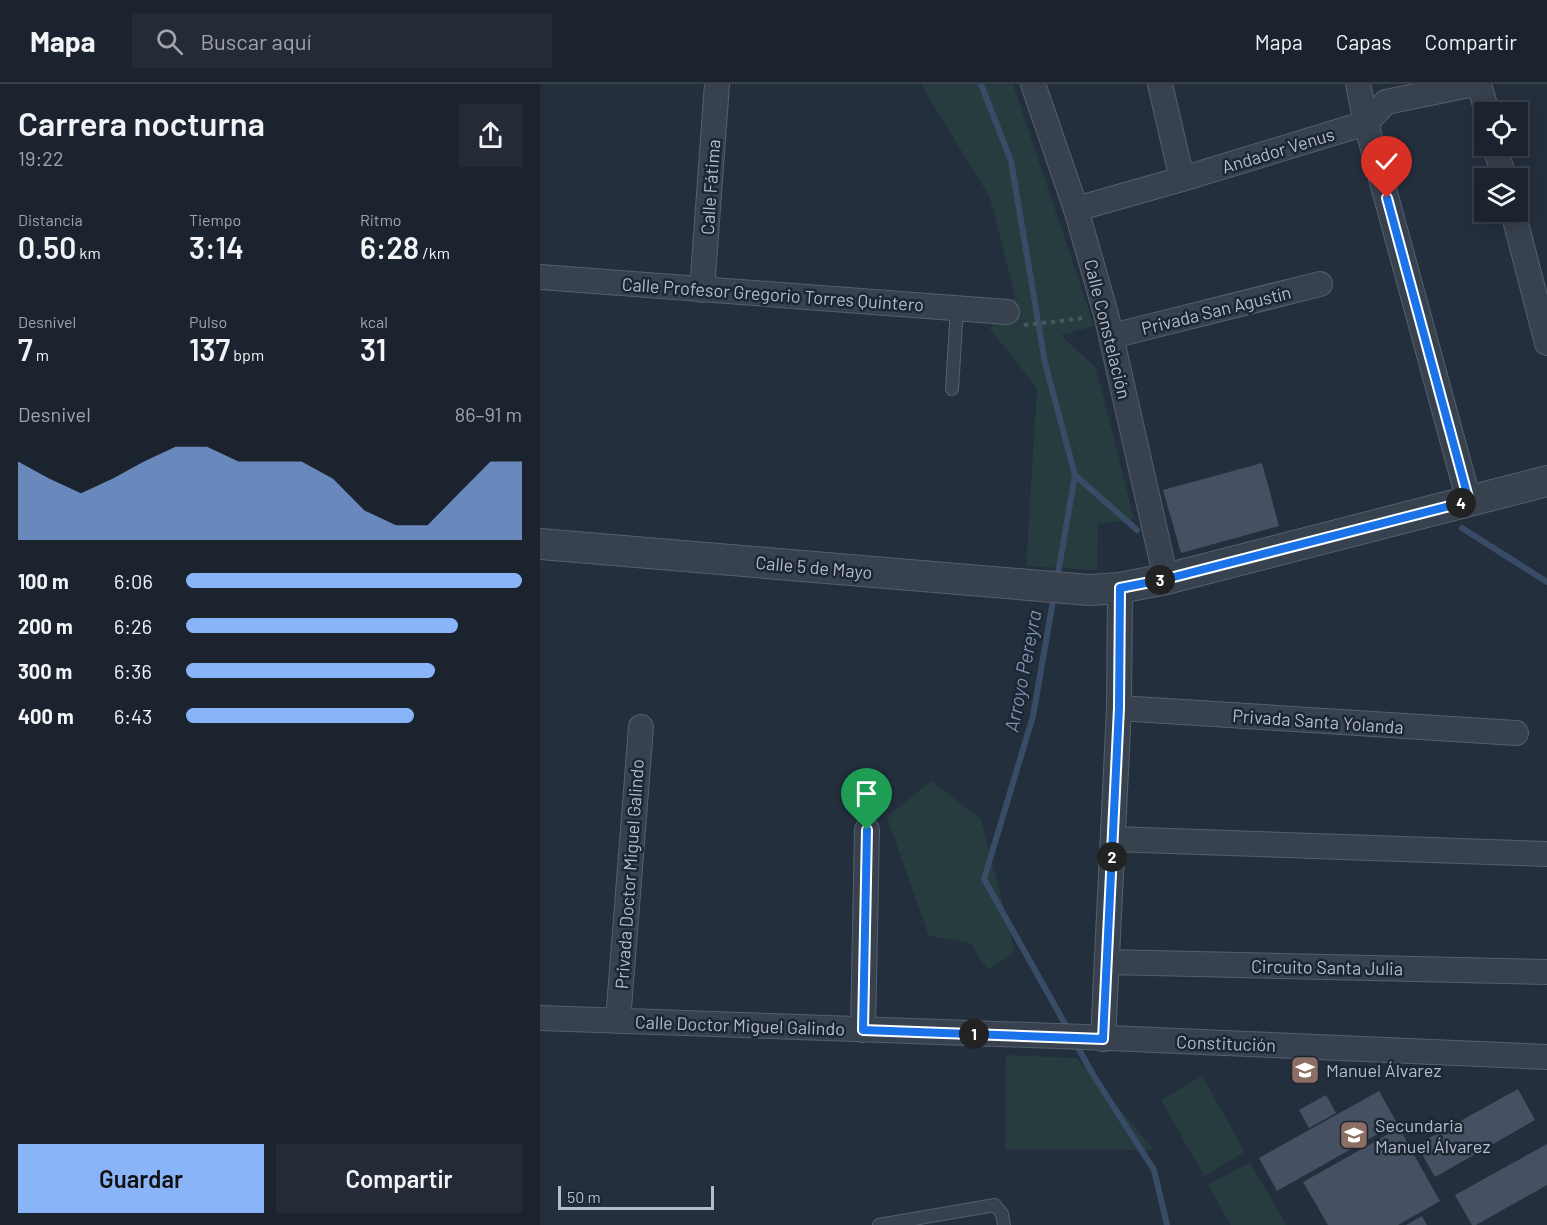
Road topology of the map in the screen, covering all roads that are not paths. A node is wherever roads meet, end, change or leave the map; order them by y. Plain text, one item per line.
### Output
1 (717, 84) edge
2 (1033, 84) edge
3 (1160, 84) edge
4 (1358, 84) edge
5 (1474, 84) edge
6 (1479, 84) edge
7 (1484, 102) edge
8 (1366, 123) junction
9 (1182, 179) junction
10 (1076, 209) junction
11 (1515, 222) edge
12 (540, 277) edge
13 (1320, 284) dead end
14 (702, 290) junction
15 (957, 308) junction
16 (1012, 319) road end
17 (1109, 325) junction
18 (1547, 343) edge
19 (952, 389) dead end
20 (1547, 481) edge
21 (1469, 501) junction
22 (540, 544) edge
23 (1166, 579) junction
24 (1120, 588) junction
25 (1119, 708) junction
26 (641, 728) dead end
27 (1516, 733) dead end
28 (867, 830) dead end
29 (1113, 839) junction
30 (1547, 854) edge
31 (1107, 962) junction
32 (1547, 972) edge
33 (540, 1018) edge
34 (618, 1021) junction
35 (863, 1030) junction
36 (1094, 1038) junction
37 (1547, 1057) edge
38 (879, 1225) edge
39 (1004, 1225) edge

1 - 14 street, Calle Fátima
2 - 10 street, Calle Constelación
3 - 9 street
4 - 8 street
5 - 8 street, Andador Venus
6 - 7 street
8 - 9 street, Andador Venus
8 - 21 street
9 - 10 street, Andador Venus
10 - 17 street, Calle Constelación
11 - 18 street
12 - 14 street, Calle Profesor Gregorio Torres Quintero
13 - 17 street, Privada San Agustín
14 - 15 street, Calle Profesor Gregorio Torres Quintero
15 - 16 street, Calle Profesor Gregorio Torres Quintero
15 - 19 lane
17 - 23 street, Calle Constelación
20 - 21 street, Calle 5 de Mayo
21 - 23 street, Calle 5 de Mayo
22 - 24 street, Calle 5 de Mayo
23 - 24 street, Calle 5 de Mayo
24 - 25 street
25 - 27 street, Privada Santa Yolanda
25 - 29 street
26 - 34 street, Privada Doctor Miguel Galindo
28 - 35 street
29 - 30 street
29 - 31 street
31 - 32 street, Circuito Santa Julia
31 - 36 street
33 - 34 street, Calle Doctor Miguel Galindo
34 - 35 street, Calle Doctor Miguel Galindo
35 - 36 street, Calle Doctor Miguel Galindo
36 - 37 street, Constitución
38 - 39 lane

